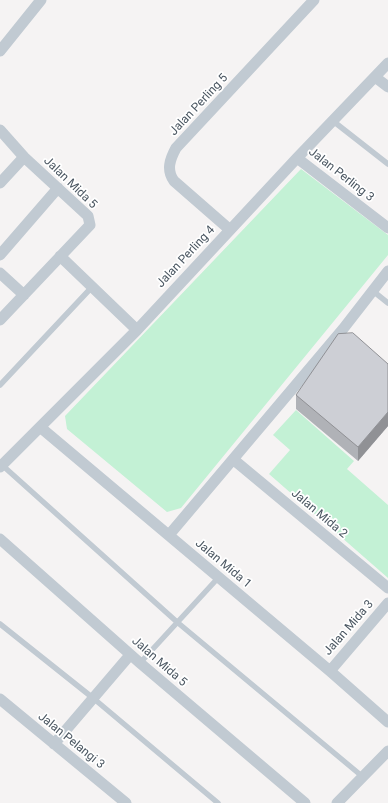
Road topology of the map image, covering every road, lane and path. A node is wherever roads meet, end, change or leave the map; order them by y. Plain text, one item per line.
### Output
1 (314, 0) edge
2 (34, 2) edge
3 (0, 51) edge
4 (388, 63) edge
5 (375, 77) junction
6 (388, 87) edge
7 (333, 121) junction
8 (0, 130) edge
9 (24, 157) junction
10 (297, 158) junction
11 (388, 164) edge
12 (0, 183) edge
13 (58, 188) junction
14 (388, 228) edge
15 (229, 229) junction
16 (0, 255) edge
17 (60, 256) junction
18 (388, 271) edge
19 (0, 273) edge
20 (92, 287) junction
21 (372, 292) junction
22 (24, 295) junction
23 (388, 303) edge
24 (0, 320) edge
25 (137, 330) junction
26 (0, 385) edge
27 (40, 427) junction
28 (234, 460) junction
29 (1, 466) edge
30 (169, 535) junction
31 (0, 538) edge
32 (218, 578) junction
33 (388, 588) edge
34 (388, 603) edge
35 (177, 622) junction
36 (0, 624) edge
37 (130, 655) junction
38 (140, 664) junction
39 (330, 671) junction
40 (93, 698) junction
41 (0, 699) edge
42 (388, 722) edge
43 (54, 744) junction
44 (388, 751) edge
45 (363, 777) junction
46 (126, 803) edge
47 (218, 803) edge
48 (305, 803) edge
49 (337, 803) edge

1 - 15 street, Jalan Perling 5
2 - 3 street
4 - 5 street, Jalan Perling 4
5 - 6 street
5 - 7 street, Jalan Perling 4
7 - 10 street, Jalan Perling 4
7 - 11 lane
8 - 9 street, Jalan Mida 5
9 - 12 street
9 - 13 street, Jalan Mida 5
10 - 14 street, Jalan Perling 3
10 - 15 street, Jalan Perling 4
13 - 16 street
13 - 17 street, Jalan Mida 5
15 - 25 street, Jalan Perling 4
17 - 20 street
17 - 22 street, Jalan Mida 5
18 - 21 street
19 - 22 street
20 - 25 street
20 - 26 lane
21 - 23 lane
21 - 28 street
22 - 24 street, Jalan Mida 5
25 - 27 street, Jalan Perling 4
27 - 29 street, Jalan Perling 4
27 - 30 street, Jalan Mida 1
28 - 30 street
28 - 33 street, Jalan Mida 2
29 - 35 lane
30 - 32 street, Jalan Mida 1
31 - 37 street, Jalan Mida 5
32 - 35 lane
32 - 39 street, Jalan Mida 1
34 - 39 street, Jalan Mida 3
35 - 38 lane
35 - 45 lane
36 - 40 lane
37 - 38 street, Jalan Mida 5
37 - 40 street
38 - 48 street, Jalan Mida 5
39 - 42 street, Jalan Mida 1
40 - 43 street
40 - 47 lane
41 - 43 street, Jalan Pelangi 3
43 - 46 street, Jalan Pelangi 3
44 - 45 street
45 - 49 street

